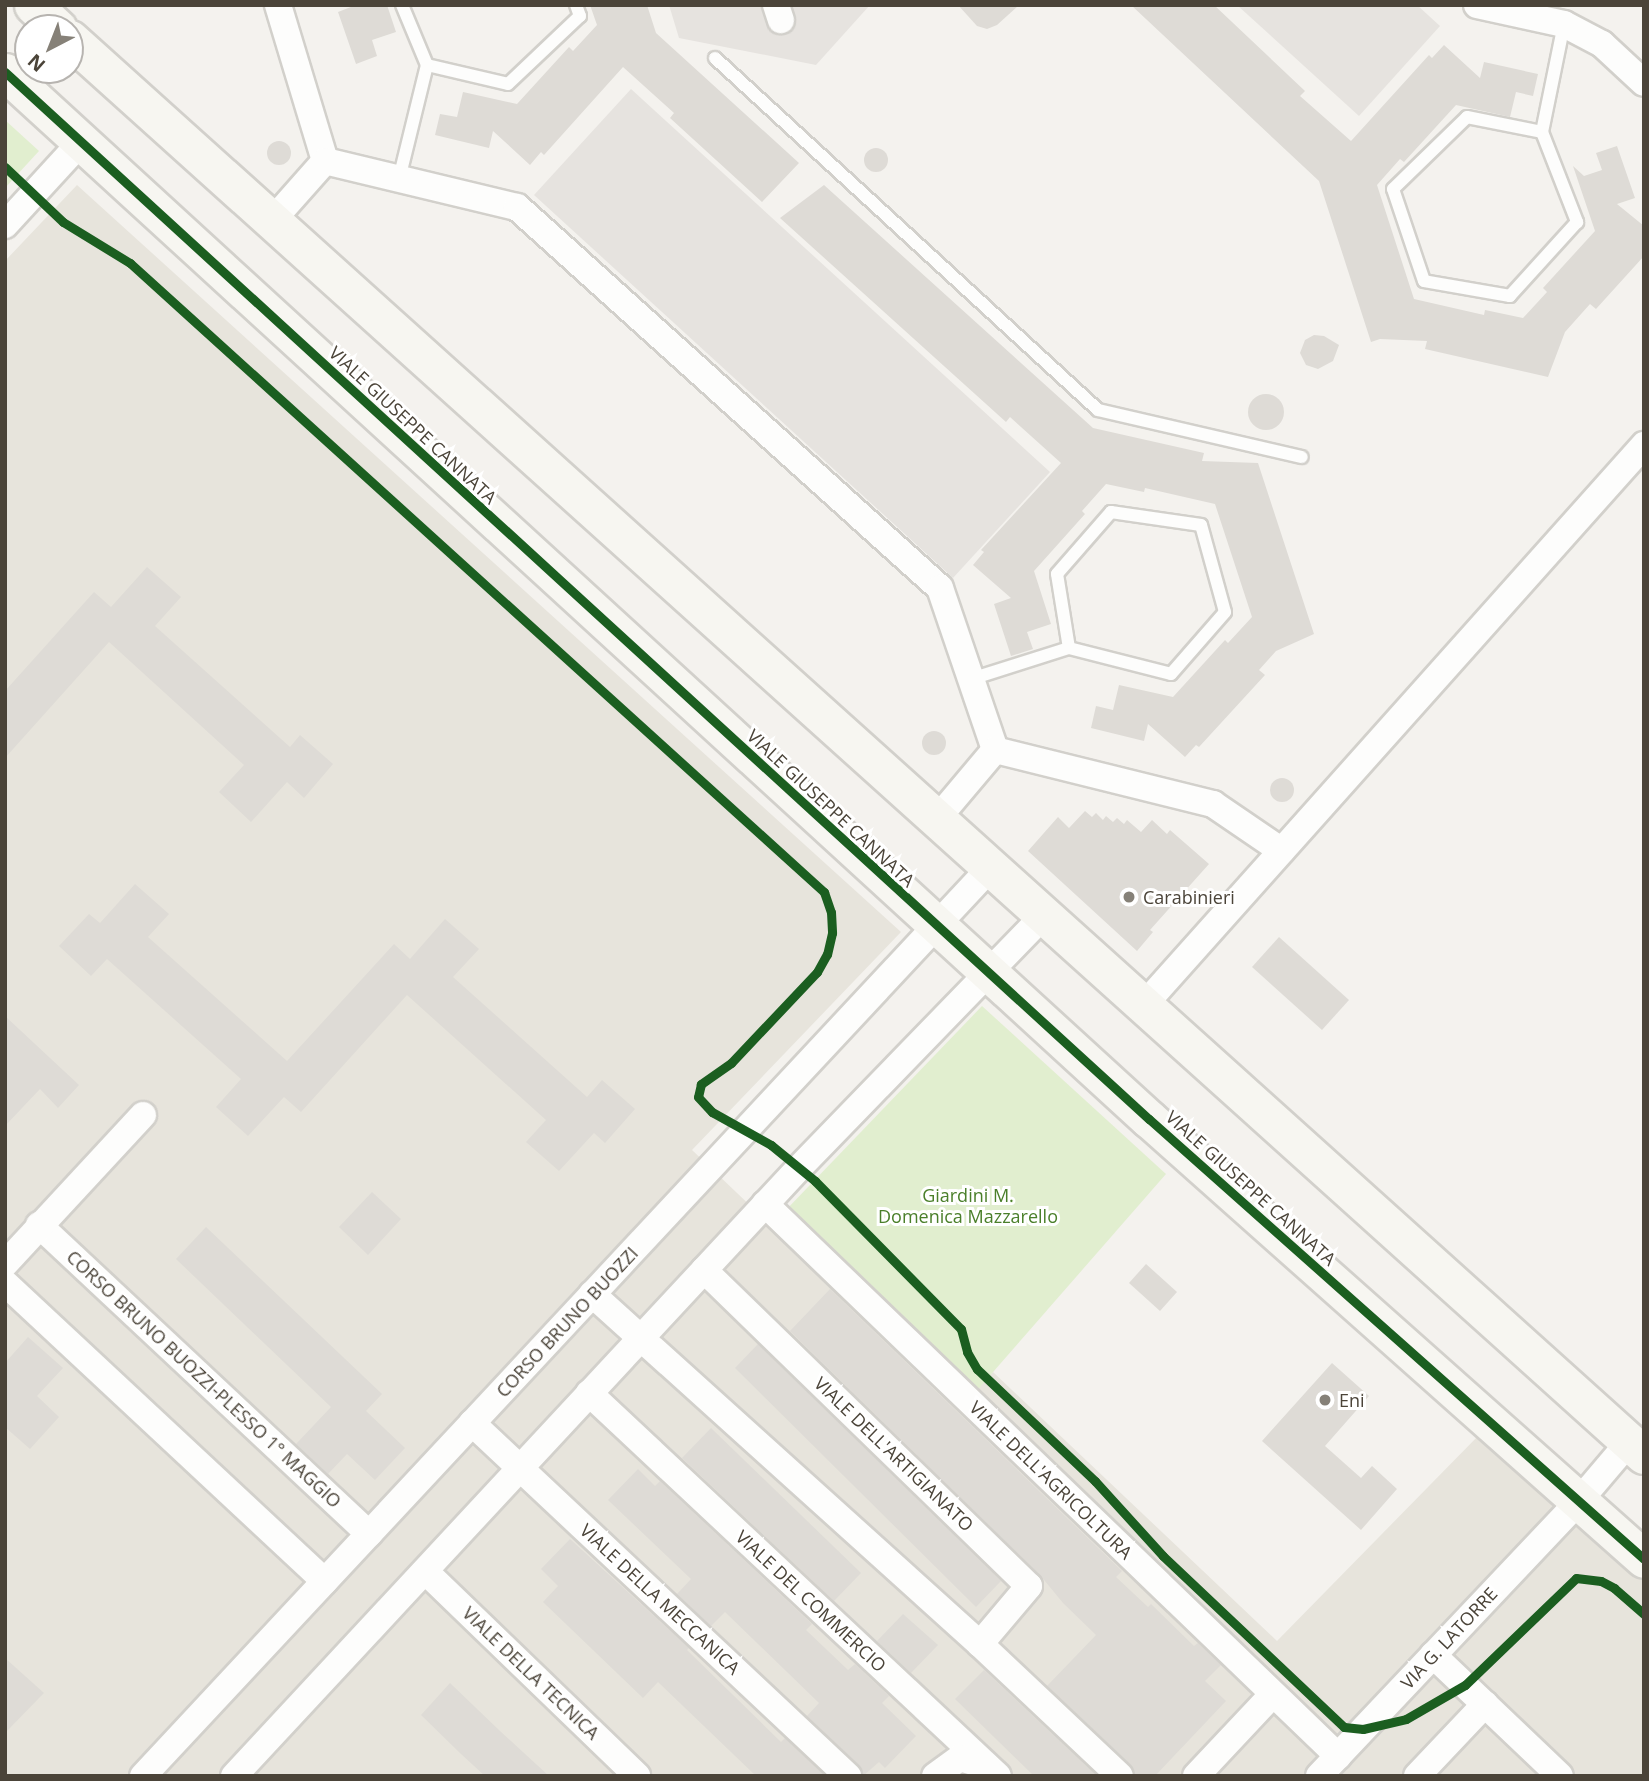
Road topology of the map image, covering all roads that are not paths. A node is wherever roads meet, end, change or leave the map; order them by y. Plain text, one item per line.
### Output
1 (278, 5) edge
2 (402, 5) edge
3 (576, 5) edge
4 (1477, 5) edge
5 (1564, 24) junction
6 (84, 51) edge
7 (715, 58) dead end
8 (427, 65) junction
9 (5, 72) edge
10 (1644, 83) edge
11 (1542, 132) junction
12 (81, 142) junction
13 (325, 162) junction
14 (399, 179) junction
15 (271, 222) junction
16 (5, 225) edge
17 (1644, 445) edge
18 (1302, 457) dead end
19 (1069, 648) junction
20 (971, 679) junction
21 (995, 750) junction
22 (936, 820) junction
23 (1282, 851) junction
24 (990, 868) junction
25 (1043, 916) junction
26 (936, 925) junction
27 (989, 974) junction
28 (1144, 1005) junction
29 (143, 1115) dead end
30 (765, 1204) junction
31 (39, 1225) junction
32 (5, 1264) edge
33 (704, 1270) junction
34 (5, 1283) edge
35 (593, 1294) junction
36 (640, 1339) junction
37 (589, 1393) junction
38 (472, 1423) junction
39 (1636, 1449) edge
40 (521, 1467) junction
41 (1579, 1501) junction
42 (369, 1534) junction
43 (1644, 1559) edge
44 (425, 1571) junction
45 (325, 1581) junction
46 (981, 1644) junction
47 (1433, 1655) junction
48 (1273, 1694) junction
49 (1485, 1704) junction
50 (1338, 1756) junction
51 (993, 1771) edge
52 (145, 1775) edge
53 (234, 1776) edge
54 (638, 1776) edge
55 (848, 1776) edge
56 (936, 1776) edge
57 (1120, 1776) edge
58 (1196, 1776) edge
59 (1319, 1776) edge
60 (1417, 1776) edge
61 (1560, 1776) edge

1 - 13 street
2 - 8 lane
3 - 8 lane
4 - 5 street
5 - 10 street
5 - 11 lane
6 - 15 street
7 - 18 lane
8 - 14 lane
9 - 12 street, VIALE GIUSEPPE CANNATA
11 - 11 lane
12 - 16 street
12 - 26 street, VIALE GIUSEPPE CANNATA
13 - 14 street
13 - 15 street
14 - 20 street
15 - 22 street
17 - 23 street
19 - 19 lane
19 - 20 lane
20 - 21 street
21 - 22 street
21 - 23 street
22 - 24 street
23 - 28 street
24 - 25 street
24 - 26 street, CORSO BRUNO BUOZZI
25 - 27 street
25 - 28 street
26 - 27 street, VIALE GIUSEPPE CANNATA
26 - 35 street, CORSO BRUNO BUOZZI
27 - 30 street
27 - 41 street, VIALE GIUSEPPE CANNATA
28 - 39 street
29 - 31 street
30 - 33 street
30 - 48 street, VIALE DELL'AGRICOLTURA
31 - 32 street
31 - 42 street, CORSO BRUNO BUOZZI-PLESSO 1° MAGGIO
33 - 36 street
33 - 46 street, VIALE DELL'ARTIGIANATO
34 - 45 street
35 - 36 street
35 - 38 street, CORSO BRUNO BUOZZI
36 - 37 street
36 - 46 street
37 - 40 street
37 - 51 street, VIALE DEL COMMERCIO
38 - 40 street, VIALE DELLA MECCANICA
38 - 42 street, CORSO BRUNO BUOZZI
39 - 41 street, VIA G. LATORRE
40 - 44 street
40 - 55 street, VIALE DELLA MECCANICA
41 - 43 street, VIALE GIUSEPPE CANNATA
41 - 47 street, VIA G. LATORRE
42 - 45 street, CORSO BRUNO BUOZZI
44 - 53 street
44 - 54 street, VIALE DELLA TECNICA
45 - 52 street, CORSO BRUNO BUOZZI
46 - 57 street
47 - 49 street
47 - 50 street, VIA G. LATORRE
48 - 50 street, VIALE DELL'AGRICOLTURA
48 - 58 street
49 - 60 street
49 - 61 street
50 - 59 street, VIA G. LATORRE
51 - 56 street, VIALE DEL COMMERCIO

